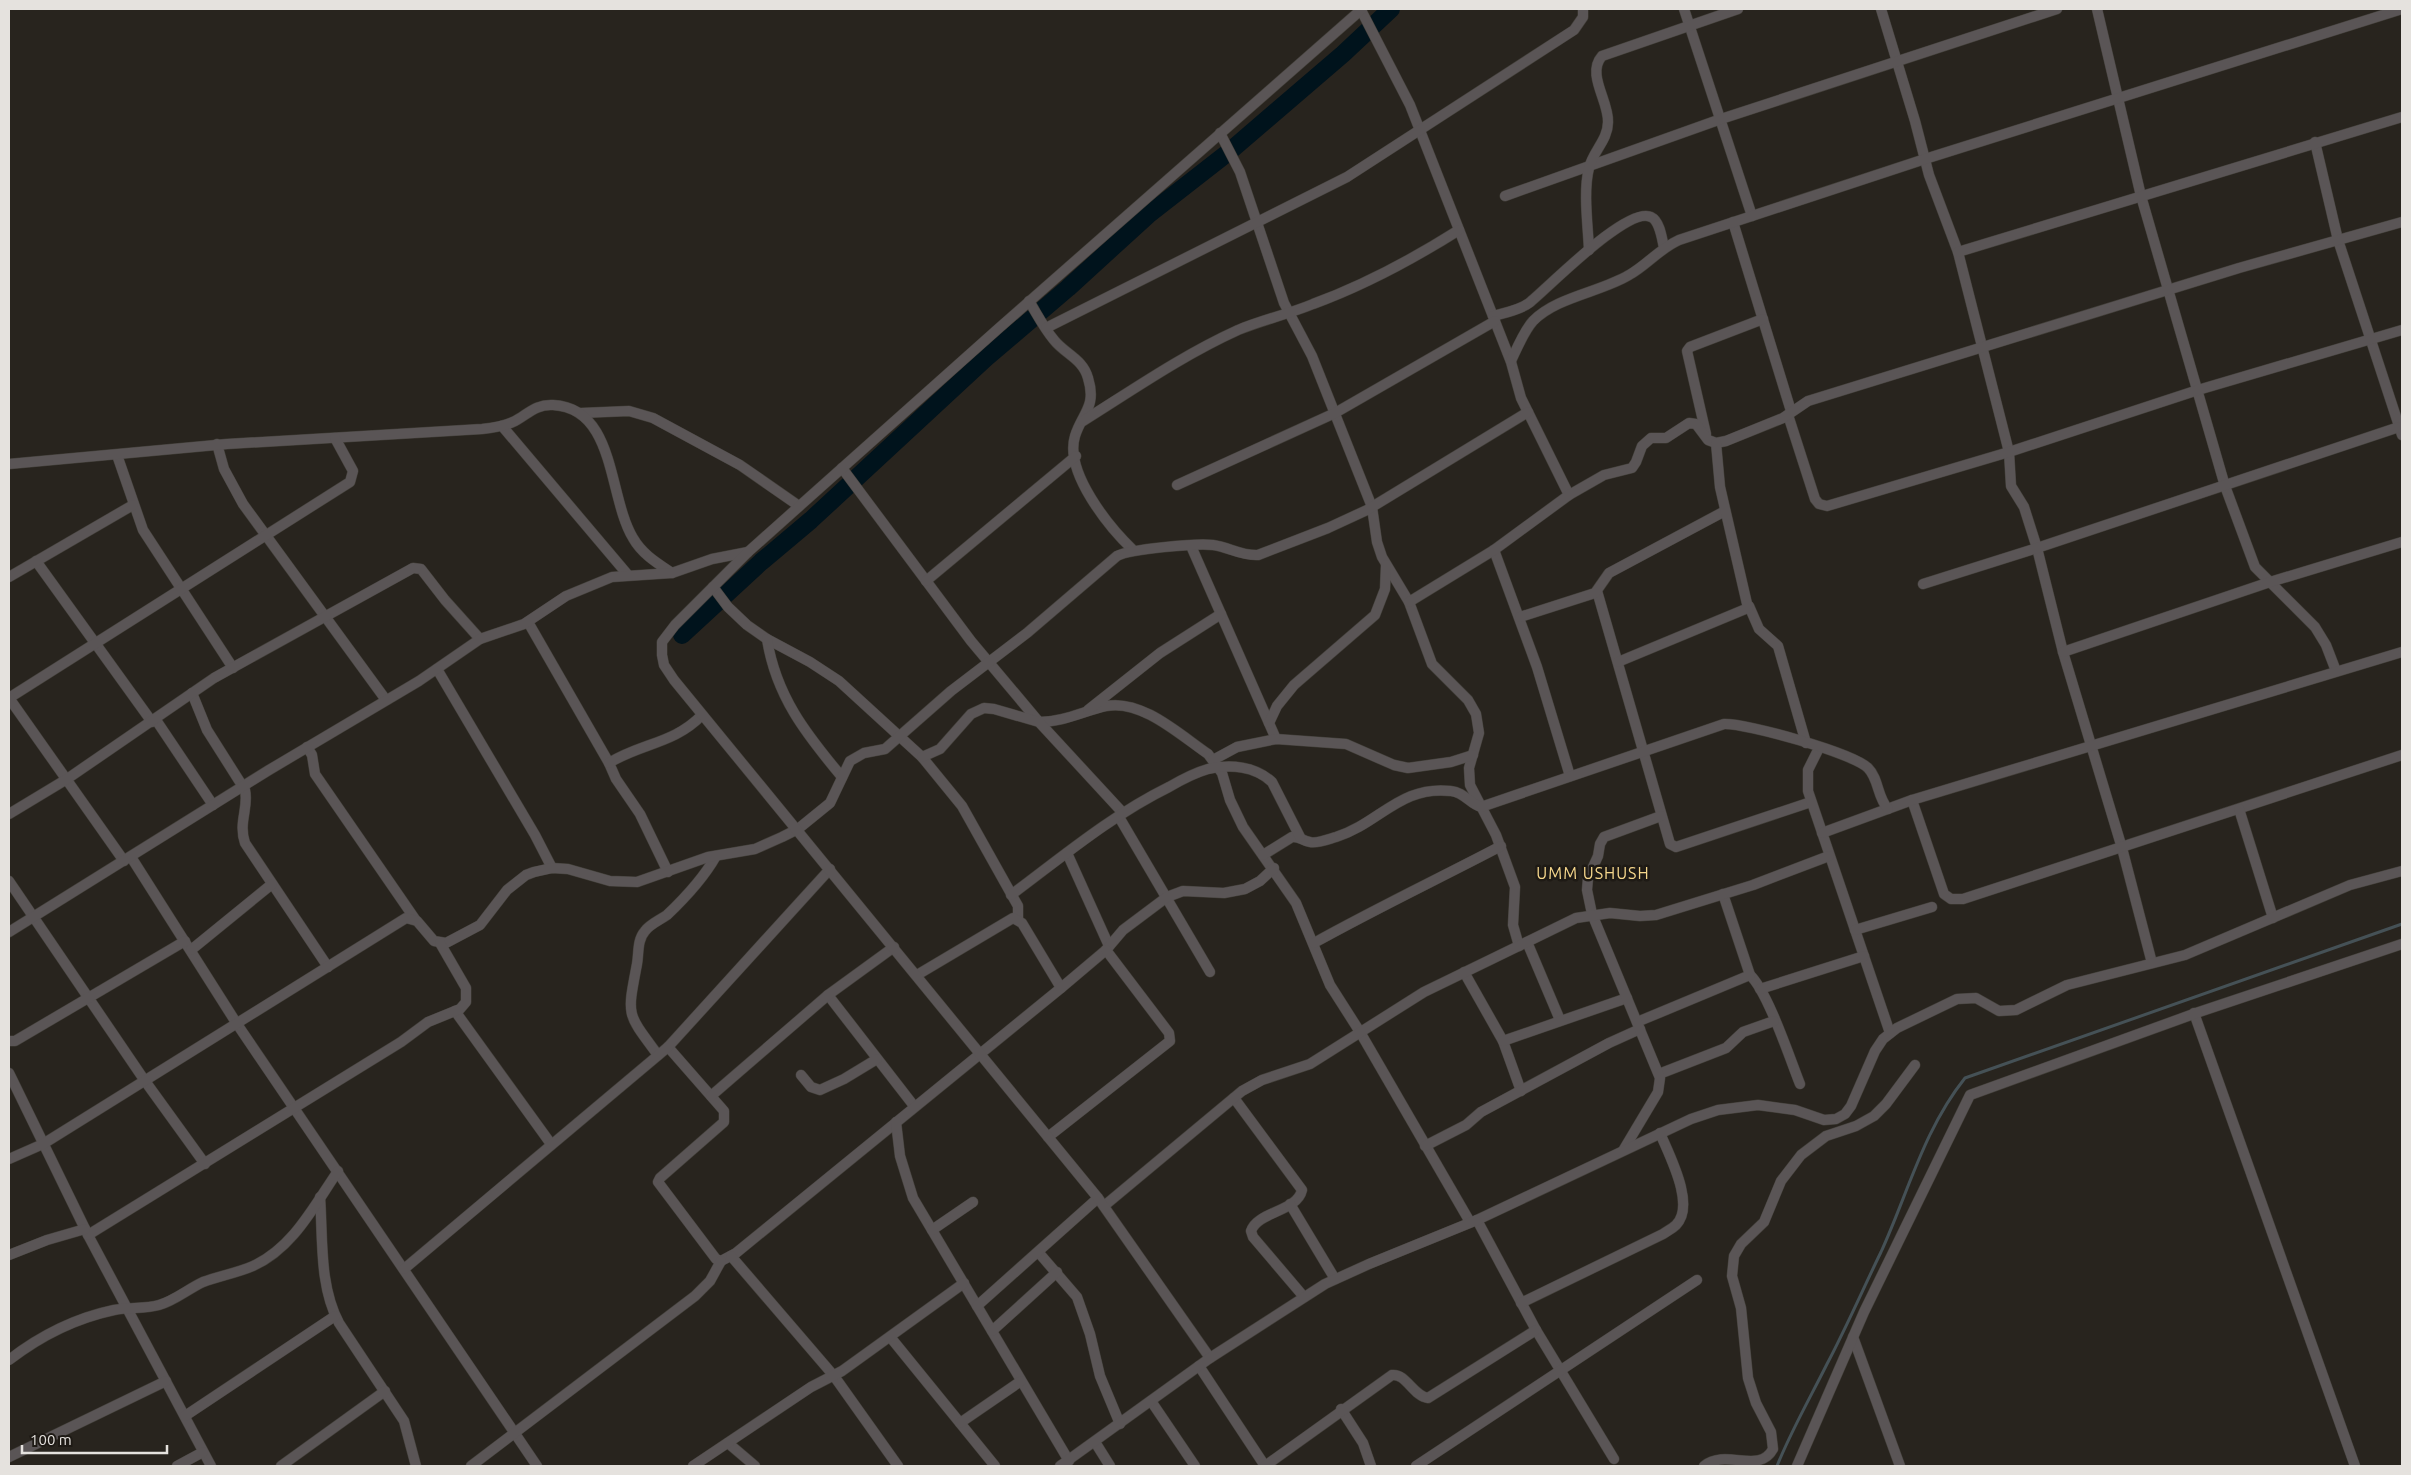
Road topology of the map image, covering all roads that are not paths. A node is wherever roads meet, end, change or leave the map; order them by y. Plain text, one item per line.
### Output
1 (1361, 9) edge
2 (1582, 9) edge
3 (1684, 9) edge
4 (1738, 9) edge
5 (1881, 9) edge
6 (2057, 9) edge
7 (2097, 9) edge
8 (2402, 9) edge
9 (1688, 27) junction
10 (1897, 60) junction
11 (2120, 98) junction
12 (2402, 117) edge
13 (1721, 119) junction
14 (1420, 130) junction
15 (1220, 133) junction
16 (2314, 142) junction
17 (1925, 159) junction
18 (1589, 166) junction
19 (1505, 196) dead end
20 (2141, 196) junction
21 (1752, 216) junction
22 (1734, 222) junction
23 (2402, 222) edge
24 (1257, 223) junction
25 (1459, 230) junction
26 (2338, 240) junction
27 (1664, 248) junction
28 (1589, 250) junction
29 (1958, 252) junction
30 (2167, 291) junction
31 (1029, 301) junction
32 (1289, 313) junction
33 (1494, 319) junction
34 (1763, 319) junction
35 (1046, 328) junction
36 (2402, 330) edge
37 (2369, 340) junction
38 (1984, 348) junction
39 (1511, 361) junction
40 (2198, 390) junction
41 (1528, 412) junction
42 (581, 413) junction
43 (1335, 413) junction
44 (1789, 413) junction
45 (1083, 421) junction
46 (502, 426) junction
47 (2401, 431) edge
48 (334, 438) junction
49 (1712, 442) junction
50 (217, 444) junction
51 (2009, 452) junction
52 (117, 455) junction
53 (1076, 456) junction
54 (9, 464) edge
55 (842, 468) junction
56 (1177, 485) dead end
57 (2225, 486) junction
58 (1569, 495) junction
59 (133, 505) junction
60 (799, 506) junction
61 (1372, 507) junction
62 (1725, 511) junction
63 (265, 534) junction
64 (2402, 542) edge
65 (1191, 546) junction
66 (2037, 548) junction
67 (1133, 550) junction
68 (1494, 550) junction
69 (748, 552) junction
70 (36, 561) junction
71 (1386, 564) junction
72 (672, 573) junction
73 (628, 575) junction
74 (9, 577) edge
75 (926, 581) junction
76 (2270, 582) junction
77 (1922, 584) dead end
78 (712, 587) junction
79 (181, 588) junction
80 (1597, 592) junction
81 (1408, 602) junction
82 (1749, 606) junction
83 (1221, 614) junction
84 (324, 616) junction
85 (1520, 617) junction
86 (528, 622) junction
87 (480, 639) junction
88 (767, 639) junction
89 (96, 643) junction
90 (2063, 652) junction
91 (2402, 652) edge
92 (1618, 662) junction
93 (989, 663) junction
94 (233, 668) junction
95 (437, 669) junction
96 (2336, 671) junction
97 (192, 693) junction
98 (9, 698) edge
99 (386, 700) junction
100 (1086, 712) junction
101 (702, 714) junction
102 (154, 721) junction
103 (1039, 722) junction
104 (1269, 723) junction
105 (898, 737) junction
106 (1276, 739) junction
107 (1806, 743) junction
108 (2090, 746) junction
109 (307, 748) junction
110 (1820, 748) junction
111 (1644, 751) junction
112 (1473, 755) junction
113 (2402, 755) edge
114 (922, 757) junction
115 (609, 763) junction
116 (1216, 764) junction
117 (1570, 776) junction
118 (842, 777) junction
119 (67, 779) junction
120 (244, 786) junction
121 (1912, 800) junction
122 (1811, 802) junction
123 (213, 805) junction
124 (1481, 807) junction
125 (1888, 809) junction
126 (2239, 810) junction
127 (9, 814) edge
128 (1121, 815) junction
129 (1661, 816) junction
130 (798, 829) junction
131 (1822, 833) junction
132 (1300, 837) junction
133 (1500, 846) junction
134 (2122, 848) junction
135 (1068, 853) junction
136 (1263, 854) junction
137 (716, 856) junction
138 (1829, 856) junction
139 (127, 859) junction
140 (552, 868) junction
141 (1274, 868) junction
142 (830, 869) junction
143 (2402, 871) edge
144 (668, 872) junction
145 (9, 881) edge
146 (272, 884) junction
147 (1723, 894) junction
148 (1011, 895) junction
149 (1167, 897) junction
150 (1932, 907) dead end
151 (1592, 914) junction
152 (34, 917) junction
153 (2273, 918) junction
154 (415, 919) junction
155 (1018, 920) junction
156 (1856, 930) junction
157 (9, 932) edge
158 (185, 941) junction
159 (440, 943) junction
160 (1314, 943) junction
161 (1523, 944) junction
162 (2402, 944) edge
163 (894, 947) junction
164 (1107, 948) junction
165 (191, 950) junction
166 (1864, 956) junction
167 (2152, 963) junction
168 (328, 967) junction
169 (1210, 972) dead end
170 (1464, 972) junction
171 (917, 975) junction
172 (1750, 975) junction
173 (1061, 988) junction
174 (1760, 988) junction
175 (828, 996) junction
176 (90, 998) junction
177 (1627, 998) junction
178 (456, 1011) junction
179 (2194, 1013) junction
180 (1560, 1020) junction
181 (1774, 1021) junction
182 (237, 1024) junction
183 (1638, 1026) junction
184 (1360, 1032) junction
185 (1890, 1033) junction
186 (9, 1041) edge
187 (1503, 1041) junction
188 (668, 1046) junction
189 (980, 1054) junction
190 (658, 1055) junction
191 (877, 1059) junction
192 (1915, 1065) dead end
193 (9, 1073) edge
194 (1659, 1074) junction
195 (802, 1075) dead end
196 (145, 1081) junction
197 (1800, 1084) dead end
198 (1521, 1091) junction
199 (710, 1096) junction
200 (1234, 1098) junction
201 (914, 1106) junction
202 (295, 1109) junction
203 (1832, 1120) junction
204 (896, 1122) junction
205 (1836, 1132) junction
206 (1660, 1133) junction
207 (1048, 1137) junction
208 (43, 1144) junction
209 (551, 1144) junction
210 (1425, 1146) junction
211 (1624, 1149) junction
212 (9, 1159) edge
213 (205, 1164) junction
214 (338, 1171) junction
215 (320, 1197) junction
216 (973, 1202) dead end
217 (1101, 1202) junction
218 (1290, 1204) junction
219 (1473, 1221) junction
220 (932, 1230) junction
221 (87, 1232) junction
222 (1039, 1253) junction
223 (9, 1255) edge
224 (731, 1256) junction
225 (721, 1261) junction
226 (404, 1269) junction
227 (1056, 1272) junction
228 (1335, 1279) junction
229 (1697, 1280) dead end
230 (964, 1284) junction
231 (1304, 1297) junction
232 (1521, 1303) junction
233 (977, 1306) junction
234 (127, 1308) junction
235 (335, 1316) junction
236 (1536, 1330) junction
237 (992, 1331) junction
238 (1853, 1337) junction
239 (890, 1338) junction
240 (1210, 1358) junction
241 (9, 1360) edge
242 (1199, 1366) junction
243 (1560, 1370) junction
244 (834, 1376) junction
245 (166, 1381) junction
246 (1021, 1381) junction
247 (384, 1391) junction
248 (1151, 1401) junction
249 (1341, 1410) junction
250 (185, 1416) junction
251 (960, 1423) junction
252 (1120, 1424) junction
253 (515, 1433) junction
254 (1095, 1442) junction
255 (728, 1443) junction
256 (203, 1452) junction
257 (9, 1457) edge
258 (1614, 1459) dead end
259 (1064, 1463) edge
260 (1422, 1465) edge
261 (177, 1466) edge
262 (211, 1466) edge
263 (281, 1466) edge
264 (416, 1466) edge
265 (471, 1466) edge
266 (537, 1466) edge
267 (693, 1466) edge
268 (755, 1466) edge
269 (898, 1466) edge
270 (995, 1466) edge
271 (1110, 1466) edge
272 (1195, 1466) edge
273 (1265, 1466) edge
274 (1371, 1466) edge
275 (1704, 1466) edge
276 (1797, 1466) edge
277 (1900, 1466) edge
278 (2355, 1466) edge

1 - 14 street
1 - 15 street
2 - 14 street
3 - 9 street
4 - 9 street
5 - 10 street
6 - 10 street
7 - 11 street
8 - 11 street
9 - 13 street
9 - 18 street
10 - 13 street
10 - 17 street
11 - 17 street
11 - 20 street
12 - 16 street
13 - 18 street
13 - 21 street
14 - 24 street
14 - 25 street
15 - 24 street
15 - 31 street
16 - 20 street
16 - 26 street
17 - 21 street
17 - 29 street
18 - 19 street
18 - 28 street
20 - 29 street
20 - 30 street
21 - 22 street
22 - 27 street
22 - 34 street
23 - 26 street
24 - 32 street
24 - 35 street
25 - 32 street
25 - 33 street
26 - 30 street
26 - 37 street
27 - 28 street
27 - 39 street
28 - 33 street
29 - 38 street
30 - 38 street
30 - 40 street
31 - 35 street
31 - 55 street
32 - 43 street
32 - 45 street
33 - 39 street
33 - 43 street
34 - 44 street
34 - 49 street
35 - 45 street
36 - 37 street
37 - 40 street
37 - 47 street
38 - 44 street
38 - 51 street
39 - 41 street
40 - 51 street
40 - 57 street
41 - 58 street
41 - 61 street
42 - 46 street
42 - 60 street
42 - 72 street
43 - 56 street
43 - 61 street
44 - 49 street
44 - 51 street
45 - 53 street
46 - 48 street
46 - 73 street
47 - 57 street
48 - 50 street
48 - 63 street
49 - 58 street
49 - 62 street
50 - 52 street
50 - 63 street
51 - 66 street
52 - 54 street
52 - 59 street
53 - 67 street
53 - 75 street
55 - 60 street
55 - 75 street
57 - 66 street
57 - 76 street
58 - 68 street
59 - 70 street
59 - 79 street
60 - 69 street
61 - 65 street
61 - 71 street
62 - 80 street
62 - 82 street
63 - 79 street
63 - 84 street
64 - 76 street
65 - 67 street
65 - 83 street
66 - 77 street
66 - 90 street
67 - 93 street
68 - 81 street
68 - 85 street
69 - 72 street
69 - 78 street
70 - 74 street
70 - 89 street
71 - 81 street
71 - 104 street
72 - 73 street
73 - 86 street
75 - 93 street
76 - 90 street
76 - 96 street
78 - 88 street
78 - 101 street
79 - 89 street
79 - 94 street
80 - 85 street
80 - 92 street
81 - 112 street
82 - 92 street
82 - 107 street
83 - 100 street
83 - 104 street
84 - 87 street
84 - 94 street
84 - 99 street
85 - 117 street
86 - 87 street
86 - 115 street
87 - 95 street
88 - 105 street
88 - 118 street
89 - 98 street
89 - 102 street
90 - 108 street
91 - 96 street
92 - 111 street
93 - 103 street
93 - 105 street
94 - 97 street
95 - 99 street
95 - 140 street
96 - 108 street
97 - 102 street
97 - 120 street
98 - 119 street
99 - 109 street
100 - 103 street
100 - 116 street
101 - 115 street
101 - 130 street
102 - 119 street
102 - 123 street
103 - 114 street
103 - 128 street
104 - 106 street
105 - 114 street
105 - 118 street
106 - 112 street
106 - 116 street
107 - 110 street
107 - 111 street
108 - 121 street
108 - 134 street
109 - 120 street
109 - 154 street
110 - 122 street
110 - 125 street
111 - 117 street
111 - 129 street
112 - 124 street
113 - 126 street
114 - 148 street
115 - 144 street
116 - 128 street
116 - 132 street
116 - 136 street
117 - 124 street
118 - 130 street
119 - 127 street
119 - 139 street
120 - 123 street
120 - 146 street
121 - 125 street
121 - 134 street
122 - 129 street
122 - 131 street
123 - 139 street
124 - 132 street
124 - 133 street
125 - 131 street
126 - 134 street
126 - 153 street
128 - 135 street
128 - 149 street
129 - 151 street
130 - 137 street
130 - 142 street
131 - 138 street
132 - 136 street
133 - 160 street
133 - 161 street
134 - 167 street
135 - 148 street
135 - 164 street
136 - 141 street
137 - 144 street
137 - 190 street
138 - 147 street
138 - 156 street
139 - 152 street
139 - 158 street
140 - 144 street
140 - 159 street
141 - 149 street
141 - 160 street
142 - 163 street
142 - 188 street
143 - 153 street
145 - 152 street
146 - 165 street
146 - 168 street
147 - 151 street
147 - 172 street
148 - 155 street
149 - 164 street
149 - 169 street
150 - 156 street
151 - 161 street
151 - 177 street
152 - 157 street
152 - 176 street
153 - 167 street
154 - 159 street
154 - 168 street
155 - 171 street
155 - 173 street
156 - 166 street
158 - 165 street
158 - 176 street
159 - 178 street
160 - 184 street
161 - 170 street
161 - 180 street
162 - 179 street
163 - 171 street
163 - 175 street
164 - 173 street
164 - 207 street
165 - 182 street
166 - 174 street
166 - 185 street
167 - 185 street
168 - 182 street
170 - 184 street
170 - 187 street
171 - 189 street
172 - 174 street
172 - 183 street
173 - 189 street
174 - 181 street
175 - 191 street
175 - 199 street
176 - 186 street
176 - 196 street
177 - 180 street
177 - 183 street
178 - 202 street
178 - 209 street
179 - 238 street
179 - 278 street
180 - 187 street
181 - 194 street
181 - 197 street
182 - 196 street
182 - 202 street
183 - 194 street
183 - 198 street
184 - 200 street
184 - 210 street
185 - 203 street
187 - 198 street
188 - 190 street
188 - 199 street
189 - 201 street
189 - 207 street
190 - 209 street
191 - 195 street
191 - 201 street
192 - 205 street
193 - 208 street
194 - 211 street
196 - 208 street
196 - 213 street
198 - 210 street
199 - 225 street
200 - 217 street
200 - 218 street
201 - 204 street
202 - 213 street
202 - 214 street
203 - 205 street
203 - 206 street
204 - 220 street
204 - 224 street
205 - 275 street
206 - 211 street
206 - 232 street
207 - 217 street
208 - 212 street
208 - 221 street
209 - 226 street
210 - 219 street
211 - 219 street
213 - 221 street
214 - 215 street
214 - 226 street
215 - 234 street
215 - 235 street
216 - 220 street
217 - 222 street
217 - 240 street
218 - 228 street
218 - 231 street
219 - 228 street
219 - 232 street
220 - 230 street
221 - 223 street
221 - 234 street
222 - 227 street
222 - 233 street
224 - 225 street
224 - 244 street
225 - 253 street
226 - 253 street
227 - 237 street
227 - 252 street
228 - 231 street
229 - 243 street
230 - 233 street
230 - 239 street
231 - 240 street
232 - 236 street
233 - 237 street
234 - 241 street
234 - 245 street
235 - 247 street
235 - 250 street
236 - 243 street
236 - 249 street
237 - 246 street
238 - 276 street
238 - 277 street
239 - 244 street
239 - 251 street
240 - 242 street
242 - 248 street
242 - 273 street
243 - 258 street
243 - 260 street
244 - 255 street
244 - 269 street
245 - 250 street
245 - 257 street
246 - 251 street
246 - 259 street
247 - 263 street
247 - 264 street
248 - 252 street
248 - 272 street
249 - 273 street
249 - 274 street
250 - 256 street
251 - 270 street
252 - 254 street
253 - 265 street
253 - 266 street
254 - 259 street
254 - 271 street
255 - 267 street
255 - 268 street
256 - 261 street
256 - 262 street

